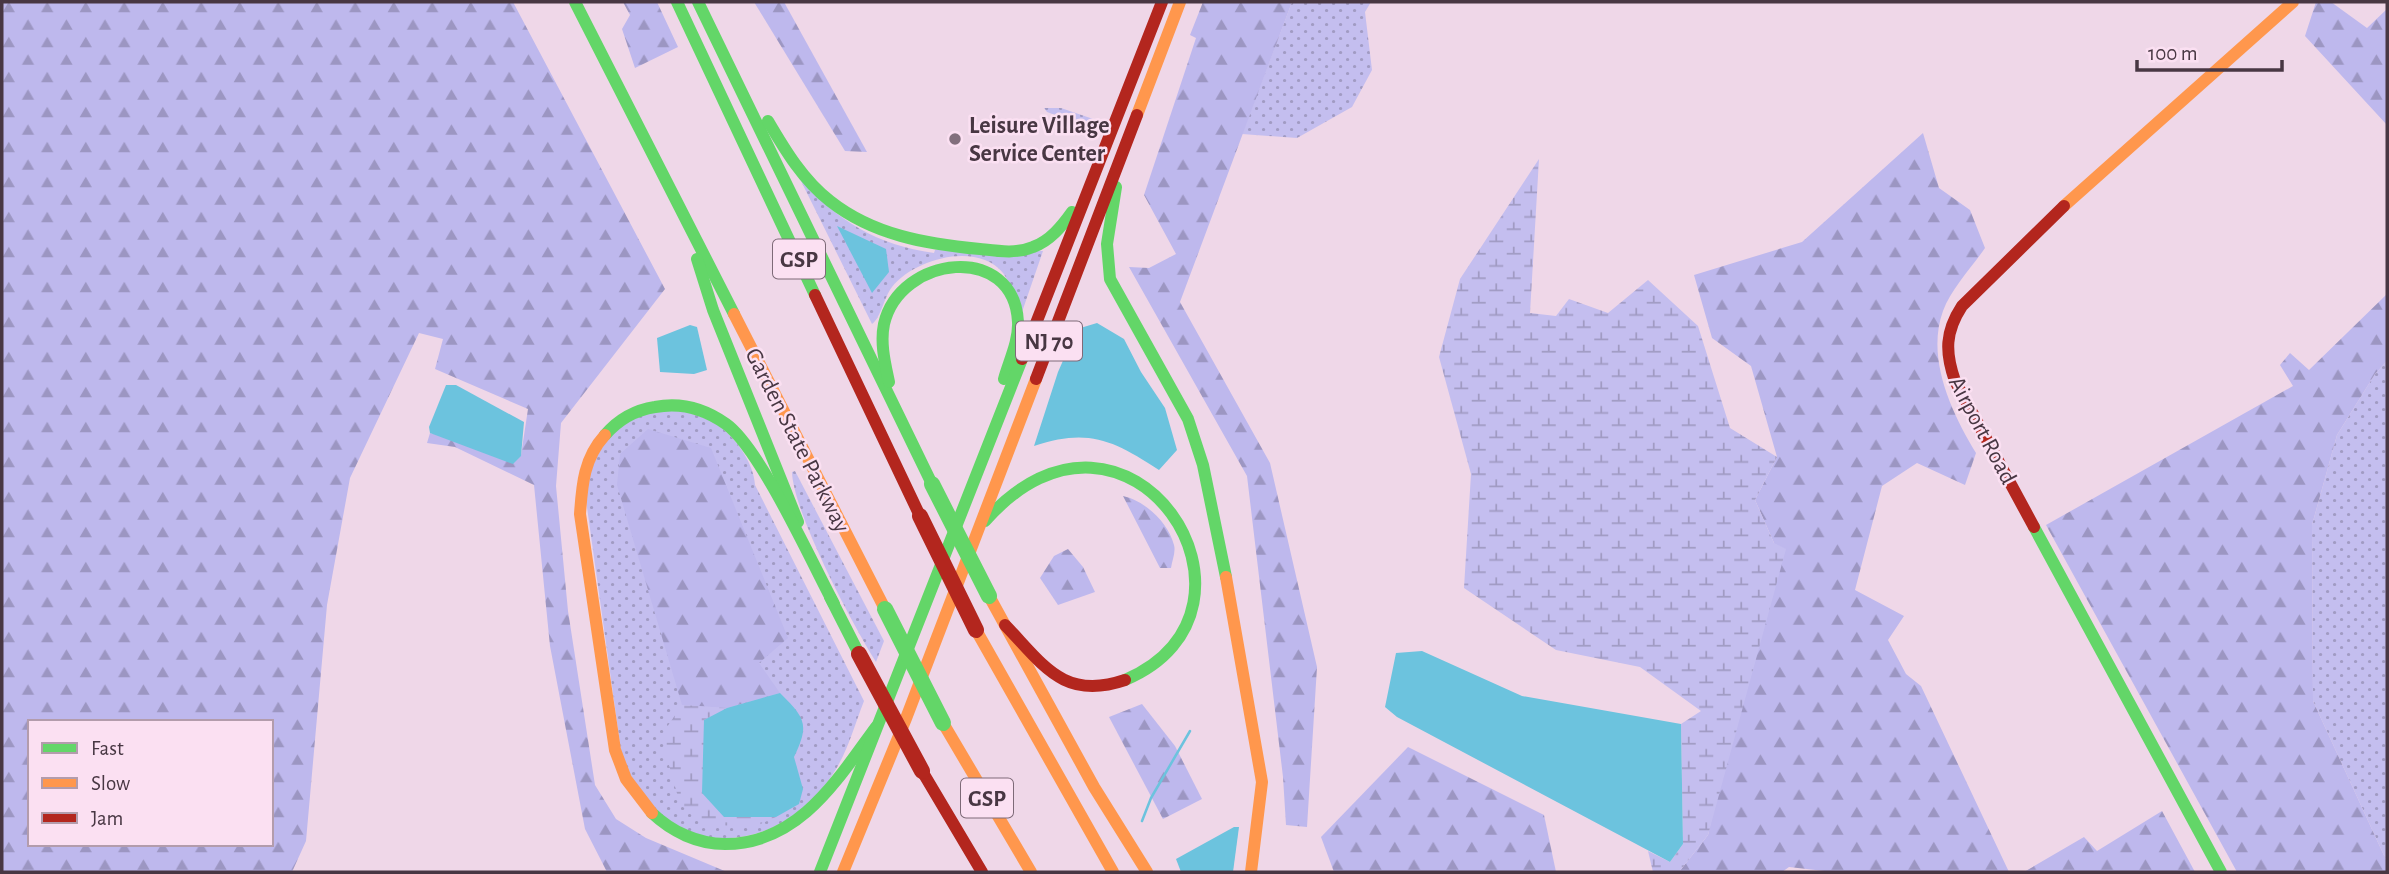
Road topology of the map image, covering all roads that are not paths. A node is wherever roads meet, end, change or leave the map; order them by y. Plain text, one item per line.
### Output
1 (575, 2) edge
2 (677, 2) edge
3 (698, 2) edge
4 (1162, 2) edge
5 (1180, 2) edge
6 (2293, 2) edge
7 (752, 108) junction
8 (1122, 152) junction
9 (1087, 190) junction
10 (684, 216) junction
11 (891, 398) junction
12 (1005, 400) junction
13 (978, 530) junction
14 (834, 604) junction
15 (1005, 625) junction
16 (876, 727) junction
17 (820, 872) edge
18 (843, 872) edge
19 (982, 872) edge
20 (1031, 872) edge
21 (1113, 872) edge
22 (1147, 872) edge
23 (1251, 872) edge
24 (2221, 872) edge

1 - 10 main road, Garden State Parkway / GSP
2 - 21 main road, GSP, bridge
3 - 7 main road
4 - 9 main road, NJ 70
5 - 8 main road, NJ 70
6 - 24 main road, Airport Road
7 - 9 main road
7 - 11 main road
8 - 13 main road, NJ 70
8 - 23 main road
9 - 12 main road, NJ 70
10 - 14 main road
10 - 20 main road, Garden State Parkway / GSP, bridge
11 - 12 main road
11 - 15 main road, bridge
12 - 16 main road, NJ 70
13 - 15 main road
13 - 18 main road, NJ 70
14 - 16 main road
14 - 19 main road, bridge
15 - 22 main road
16 - 17 main road, NJ 70

